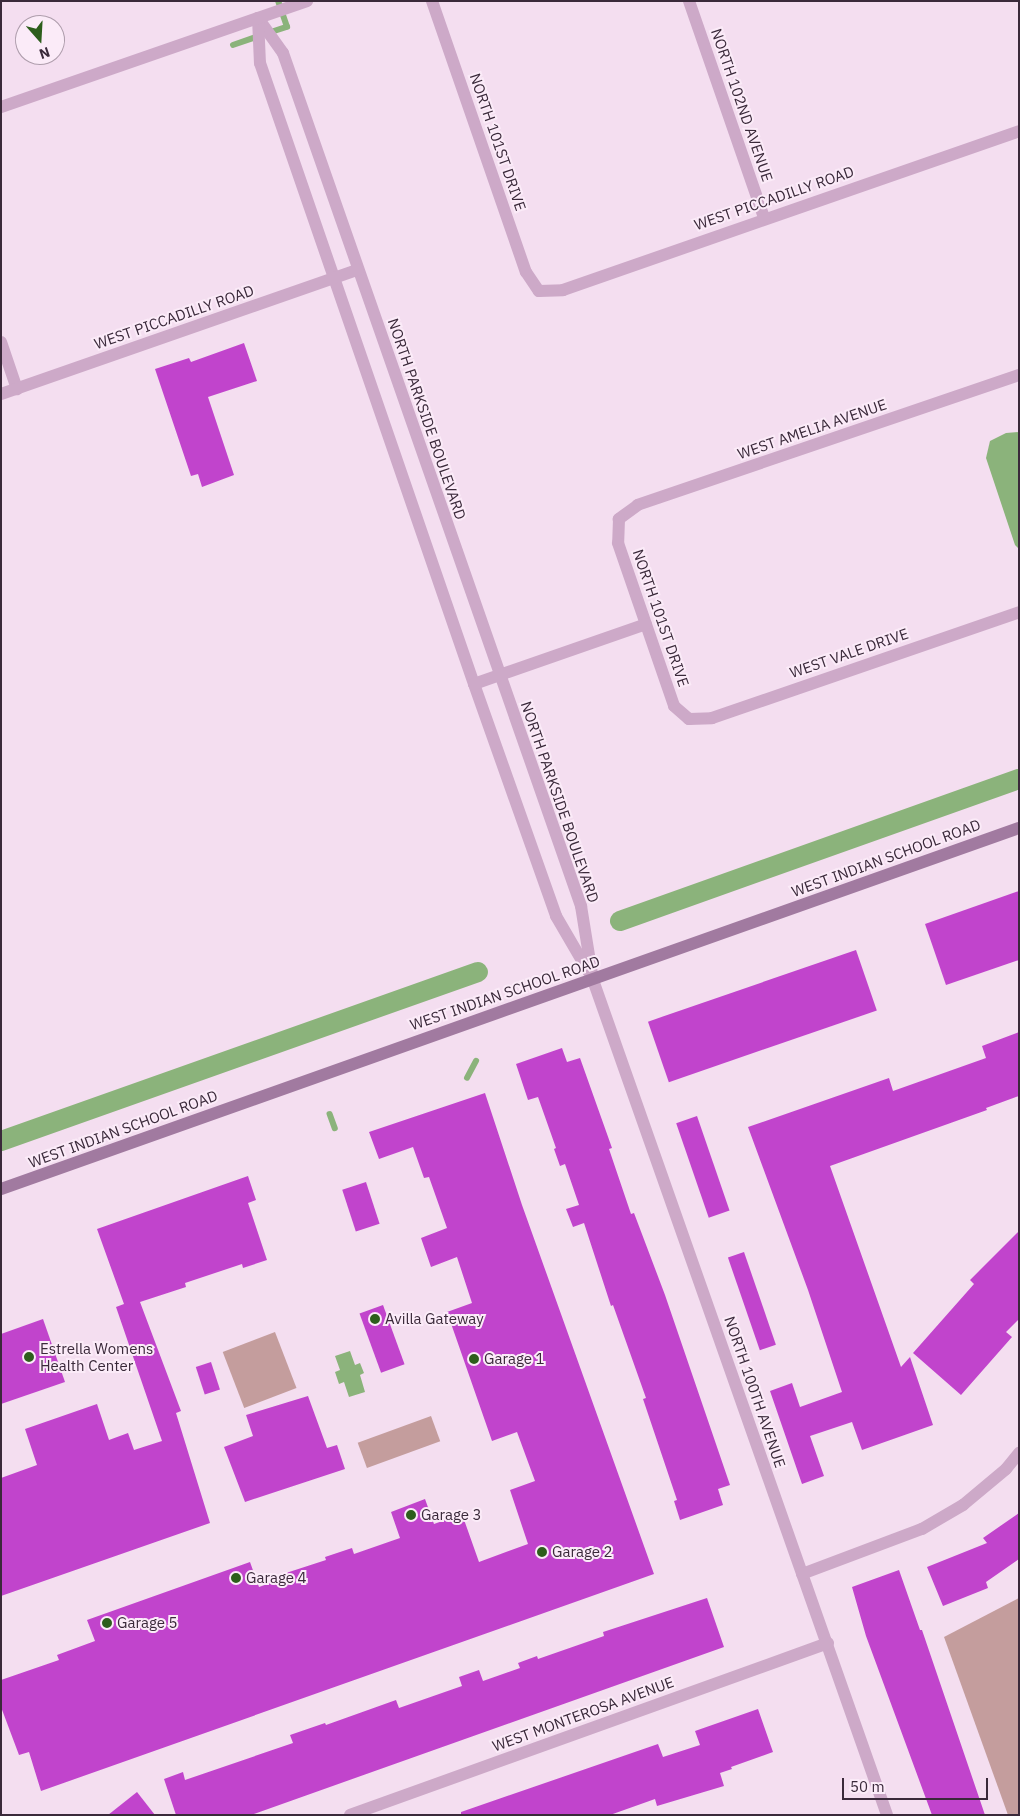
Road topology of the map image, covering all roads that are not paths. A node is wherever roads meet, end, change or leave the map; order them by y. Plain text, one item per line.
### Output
1 (307, 1) edge
2 (432, 1) edge
3 (689, 1) edge
4 (258, 18) junction
5 (1, 107) edge
6 (1019, 131) edge
7 (764, 218) junction
8 (358, 270) junction
9 (334, 278) junction
10 (539, 291) joint
11 (1, 342) edge
12 (1019, 375) edge
13 (17, 389) junction
14 (1, 394) edge
15 (619, 519) joint
16 (1019, 612) edge
17 (646, 624) junction
18 (499, 675) junction
19 (474, 684) junction
20 (689, 719) joint
21 (1019, 828) edge
22 (593, 980) junction
23 (1, 1189) edge
24 (1019, 1453) edge
25 (802, 1574) junction
26 (828, 1643) junction
27 (350, 1815) edge
28 (886, 1815) edge

1 - 4 street
2 - 10 street, NORTH 101ST DRIVE
3 - 7 street, NORTH 102ND AVENUE
4 - 5 street
4 - 8 street, NORTH PARKSIDE BOULEVARD
4 - 9 street
6 - 7 street, WEST PICCADILLY ROAD
7 - 10 street, WEST PICCADILLY ROAD
8 - 9 street, WEST PICCADILLY ROAD
8 - 18 street, NORTH PARKSIDE BOULEVARD
9 - 13 street, WEST PICCADILLY ROAD
9 - 19 street
11 - 13 street
12 - 15 street, WEST AMELIA AVENUE
13 - 14 street, WEST PICCADILLY ROAD
15 - 17 street, NORTH 101ST DRIVE
16 - 20 street, WEST VALE DRIVE
17 - 18 street
17 - 20 street, NORTH 101ST DRIVE
18 - 19 street
18 - 22 street, NORTH PARKSIDE BOULEVARD
19 - 22 street
21 - 22 main road, WEST INDIAN SCHOOL ROAD
22 - 23 main road, WEST INDIAN SCHOOL ROAD
22 - 25 street, NORTH 100TH AVENUE
24 - 25 street
25 - 26 street, NORTH 100TH AVENUE
26 - 27 street, WEST MONTEROSA AVENUE
26 - 28 street, NORTH 100TH AVENUE

